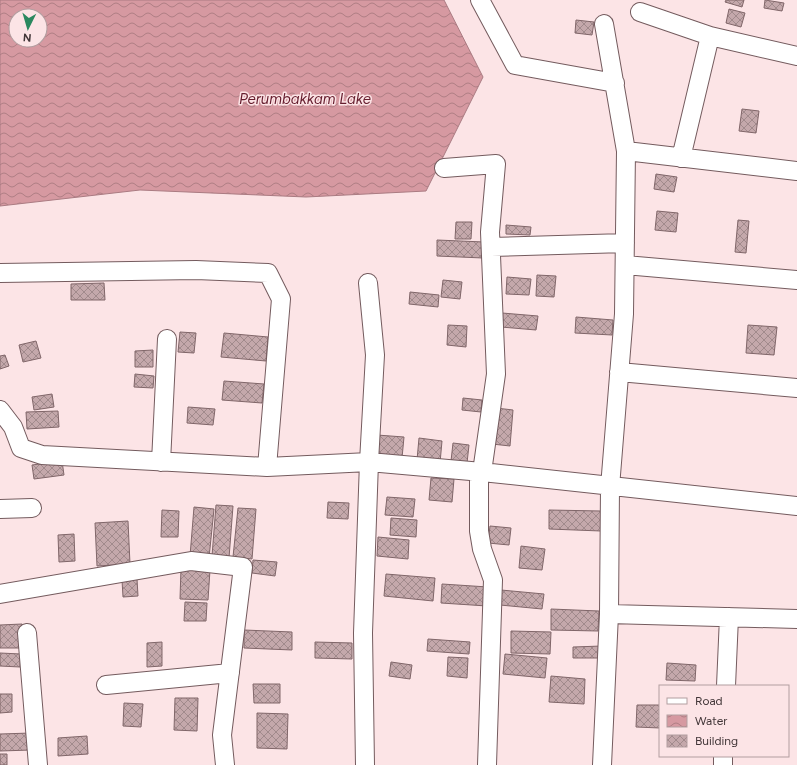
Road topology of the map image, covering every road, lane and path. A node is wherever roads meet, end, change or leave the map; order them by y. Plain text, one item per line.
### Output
1 (480, 0) edge
2 (640, 12) dead end
3 (604, 24) dead end
4 (710, 36) junction
5 (797, 56) edge
6 (614, 83) junction
7 (626, 151) junction
8 (681, 158) junction
9 (444, 168) dead end
10 (797, 171) edge
11 (625, 244) junction
12 (491, 247) junction
13 (625, 265) junction
14 (0, 273) edge
15 (797, 280) edge
16 (368, 283) dead end
17 (167, 339) dead end
18 (619, 372) junction
19 (797, 388) edge
20 (0, 410) edge
21 (161, 462) junction
22 (369, 462) junction
23 (267, 467) junction
24 (481, 472) junction
25 (610, 487) junction
26 (797, 506) edge
27 (32, 508) dead end
28 (0, 509) edge
29 (0, 594) edge
30 (609, 614) junction
31 (729, 617) junction
32 (797, 619) edge
33 (28, 633) dead end
34 (230, 673) junction
35 (106, 685) dead end
36 (726, 685) edge
37 (38, 765) edge
38 (226, 765) edge
39 (364, 765) edge
40 (488, 765) edge
41 (602, 765) edge

1 - 6 street
2 - 4 street
3 - 6 street
4 - 5 street
4 - 8 street
6 - 7 street
7 - 8 street
7 - 11 street
8 - 10 street
9 - 12 street
11 - 12 street
11 - 13 street
12 - 24 street
13 - 15 street
13 - 18 street
14 - 23 street
16 - 22 street
17 - 21 street
18 - 19 street
18 - 25 street
20 - 21 street
21 - 23 street
22 - 23 street
22 - 24 street
22 - 39 street
24 - 25 street
24 - 40 street
25 - 26 street
25 - 30 street
27 - 28 street
29 - 34 street
30 - 31 street
30 - 41 street
31 - 32 street
31 - 36 street
33 - 37 street
34 - 35 street
34 - 38 street

